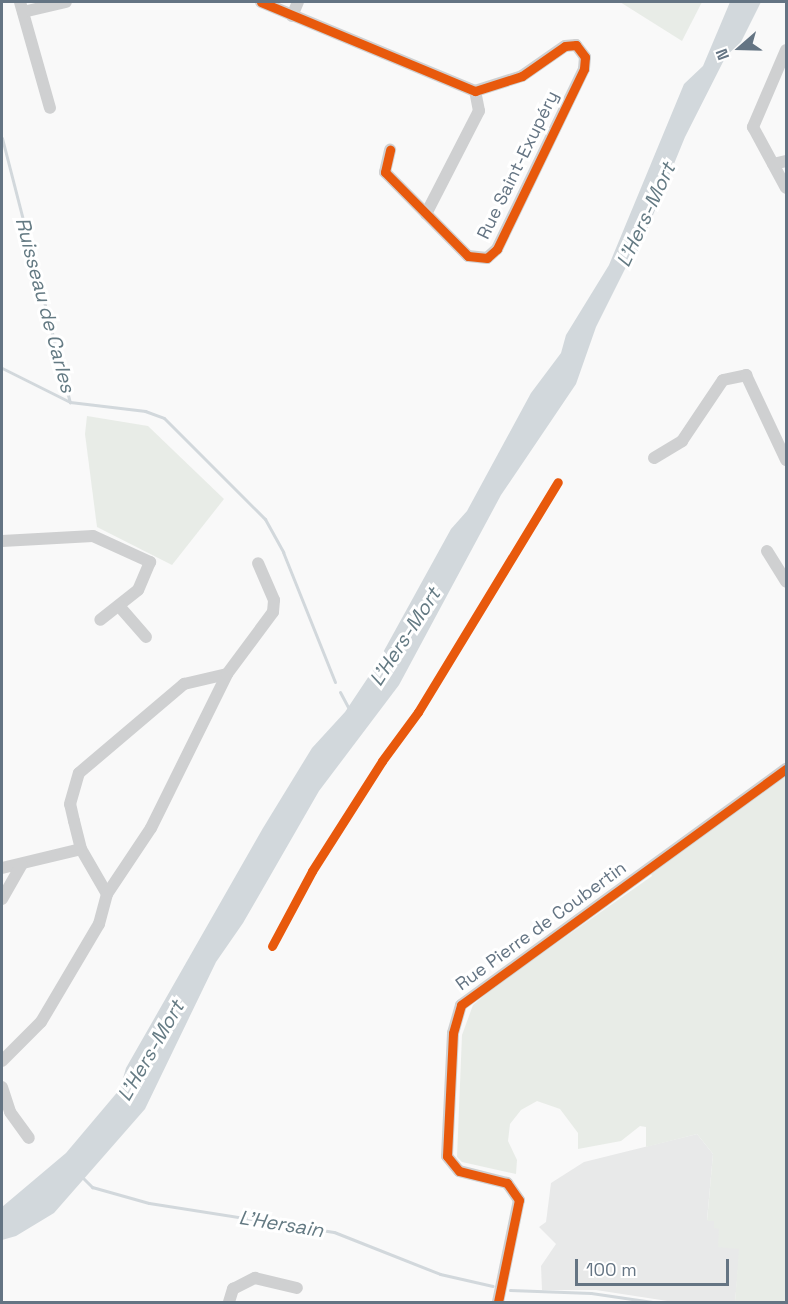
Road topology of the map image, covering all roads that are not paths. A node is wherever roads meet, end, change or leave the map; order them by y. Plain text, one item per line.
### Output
1 (66, 2) edge
2 (261, 2) edge
3 (298, 2) edge
4 (22, 7) edge
5 (292, 16) junction
6 (786, 50) edge
7 (475, 91) junction
8 (50, 108) dead end
9 (390, 150) dead end
10 (786, 161) edge
11 (773, 164) junction
12 (786, 188) edge
13 (426, 214) junction
14 (654, 458) dead end
15 (786, 460) edge
16 (2, 541) edge
17 (767, 551) dead end
18 (258, 563) dead end
19 (786, 581) edge
20 (119, 606) junction
21 (100, 620) dead end
22 (146, 638) dead end
23 (226, 674) junction
24 (201, 680) junction
25 (216, 700) junction
26 (786, 769) edge
27 (81, 849) junction
28 (22, 864) junction
29 (2, 868) edge
30 (107, 894) junction
31 (2, 899) edge
32 (2, 1061) edge
33 (2, 1087) edge
34 (29, 1138) dead end
35 (297, 1288) dead end
36 (501, 1293) edge
37 (229, 1302) edge

1 - 4 street
2 - 5 street
3 - 5 street
4 - 8 street
5 - 7 street
6 - 11 street
7 - 13 street
7 - 13 street, Rue Saint-Exupéry
9 - 13 street, Rue Saint-Exupéry
10 - 11 street
11 - 12 street
14 - 15 street
16 - 20 street
17 - 19 street
18 - 23 street
20 - 21 street
20 - 22 street
23 - 24 street
23 - 25 street
24 - 25 street
24 - 27 street
25 - 30 street
26 - 36 street, Rue Pierre de Coubertin
27 - 28 street
27 - 30 street
28 - 29 street
28 - 31 street
30 - 32 street
33 - 34 street
35 - 37 street

